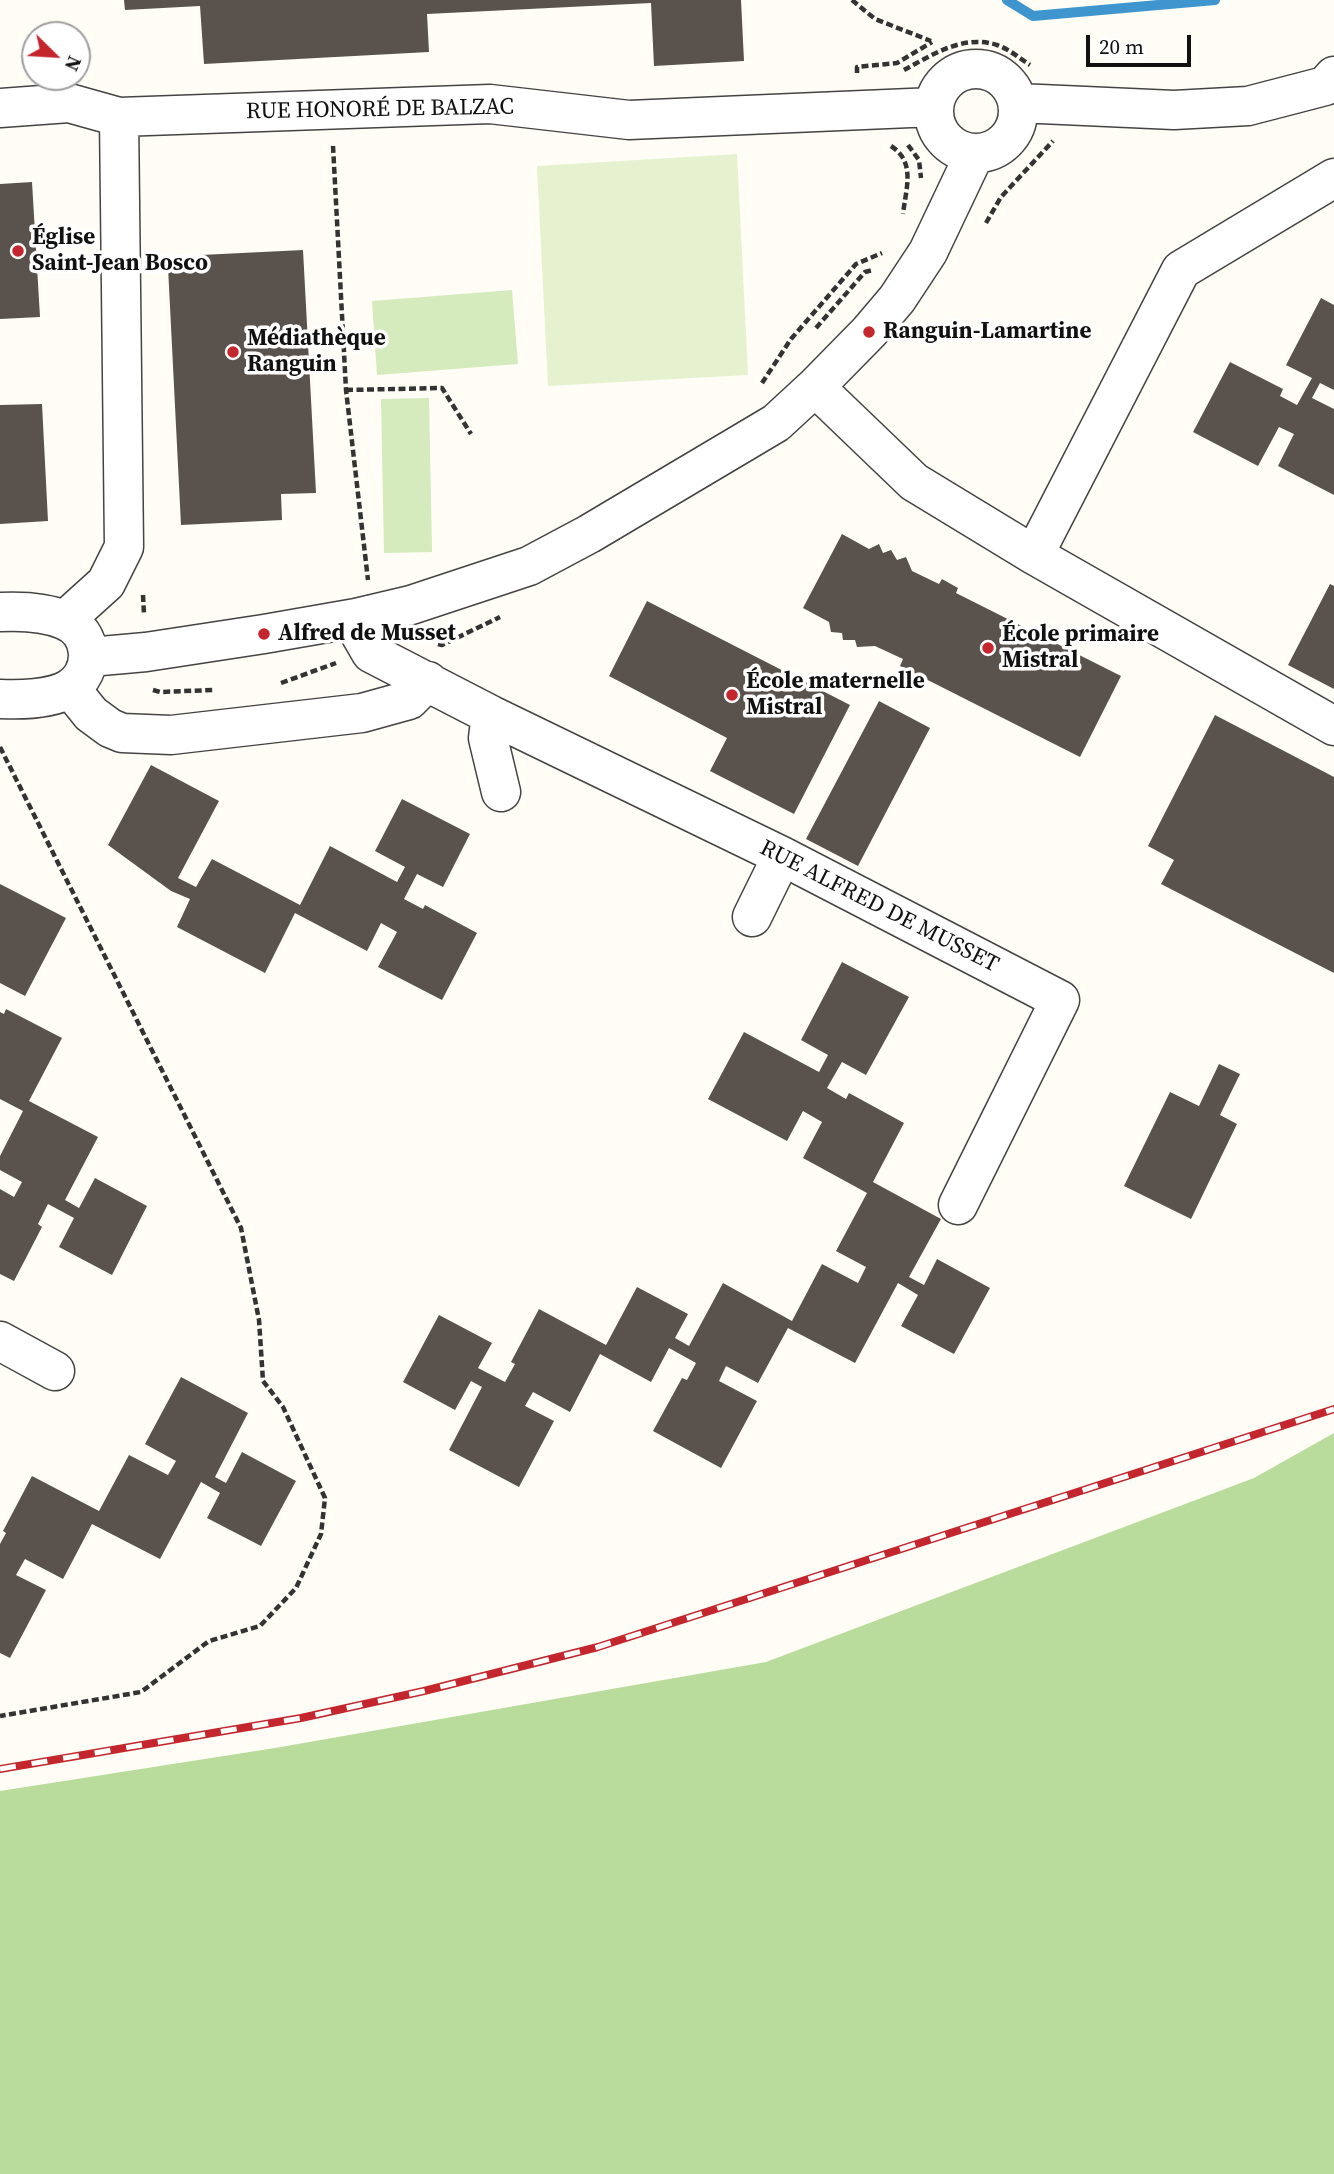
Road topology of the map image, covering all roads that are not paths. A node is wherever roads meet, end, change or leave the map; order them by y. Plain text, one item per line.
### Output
1 (1334, 76) edge
2 (1018, 103) junction
3 (934, 107) junction
4 (0, 108) edge
5 (120, 117) junction
6 (975, 153) junction
7 (1334, 178) edge
8 (816, 387) junction
9 (1034, 555) junction
10 (362, 601) junction
11 (0, 612) edge
12 (65, 620) junction
13 (80, 673) junction
14 (428, 681) junction
15 (0, 699) edge
16 (491, 715) junction
17 (1334, 726) edge
18 (501, 792) dead end
19 (782, 856) junction
20 (752, 917) dead end
21 (958, 1205) dead end
22 (0, 1341) edge
23 (55, 1371) dead end

1 - 2 street
2 - 3 street
2 - 6 street
3 - 5 street, RUE HONORÉ DE BALZAC
3 - 6 street
4 - 5 street, RUE HONORÉ DE BALZAC
5 - 12 street
6 - 8 street
7 - 9 street
8 - 9 street
8 - 10 street
9 - 17 street
10 - 13 street
10 - 14 street, RUE ALFRED DE MUSSET
11 - 12 street
12 - 13 street
13 - 14 street
13 - 15 street
14 - 16 street, RUE ALFRED DE MUSSET
16 - 18 street
16 - 19 street, RUE ALFRED DE MUSSET
19 - 20 street
19 - 21 street, RUE ALFRED DE MUSSET
22 - 23 street

